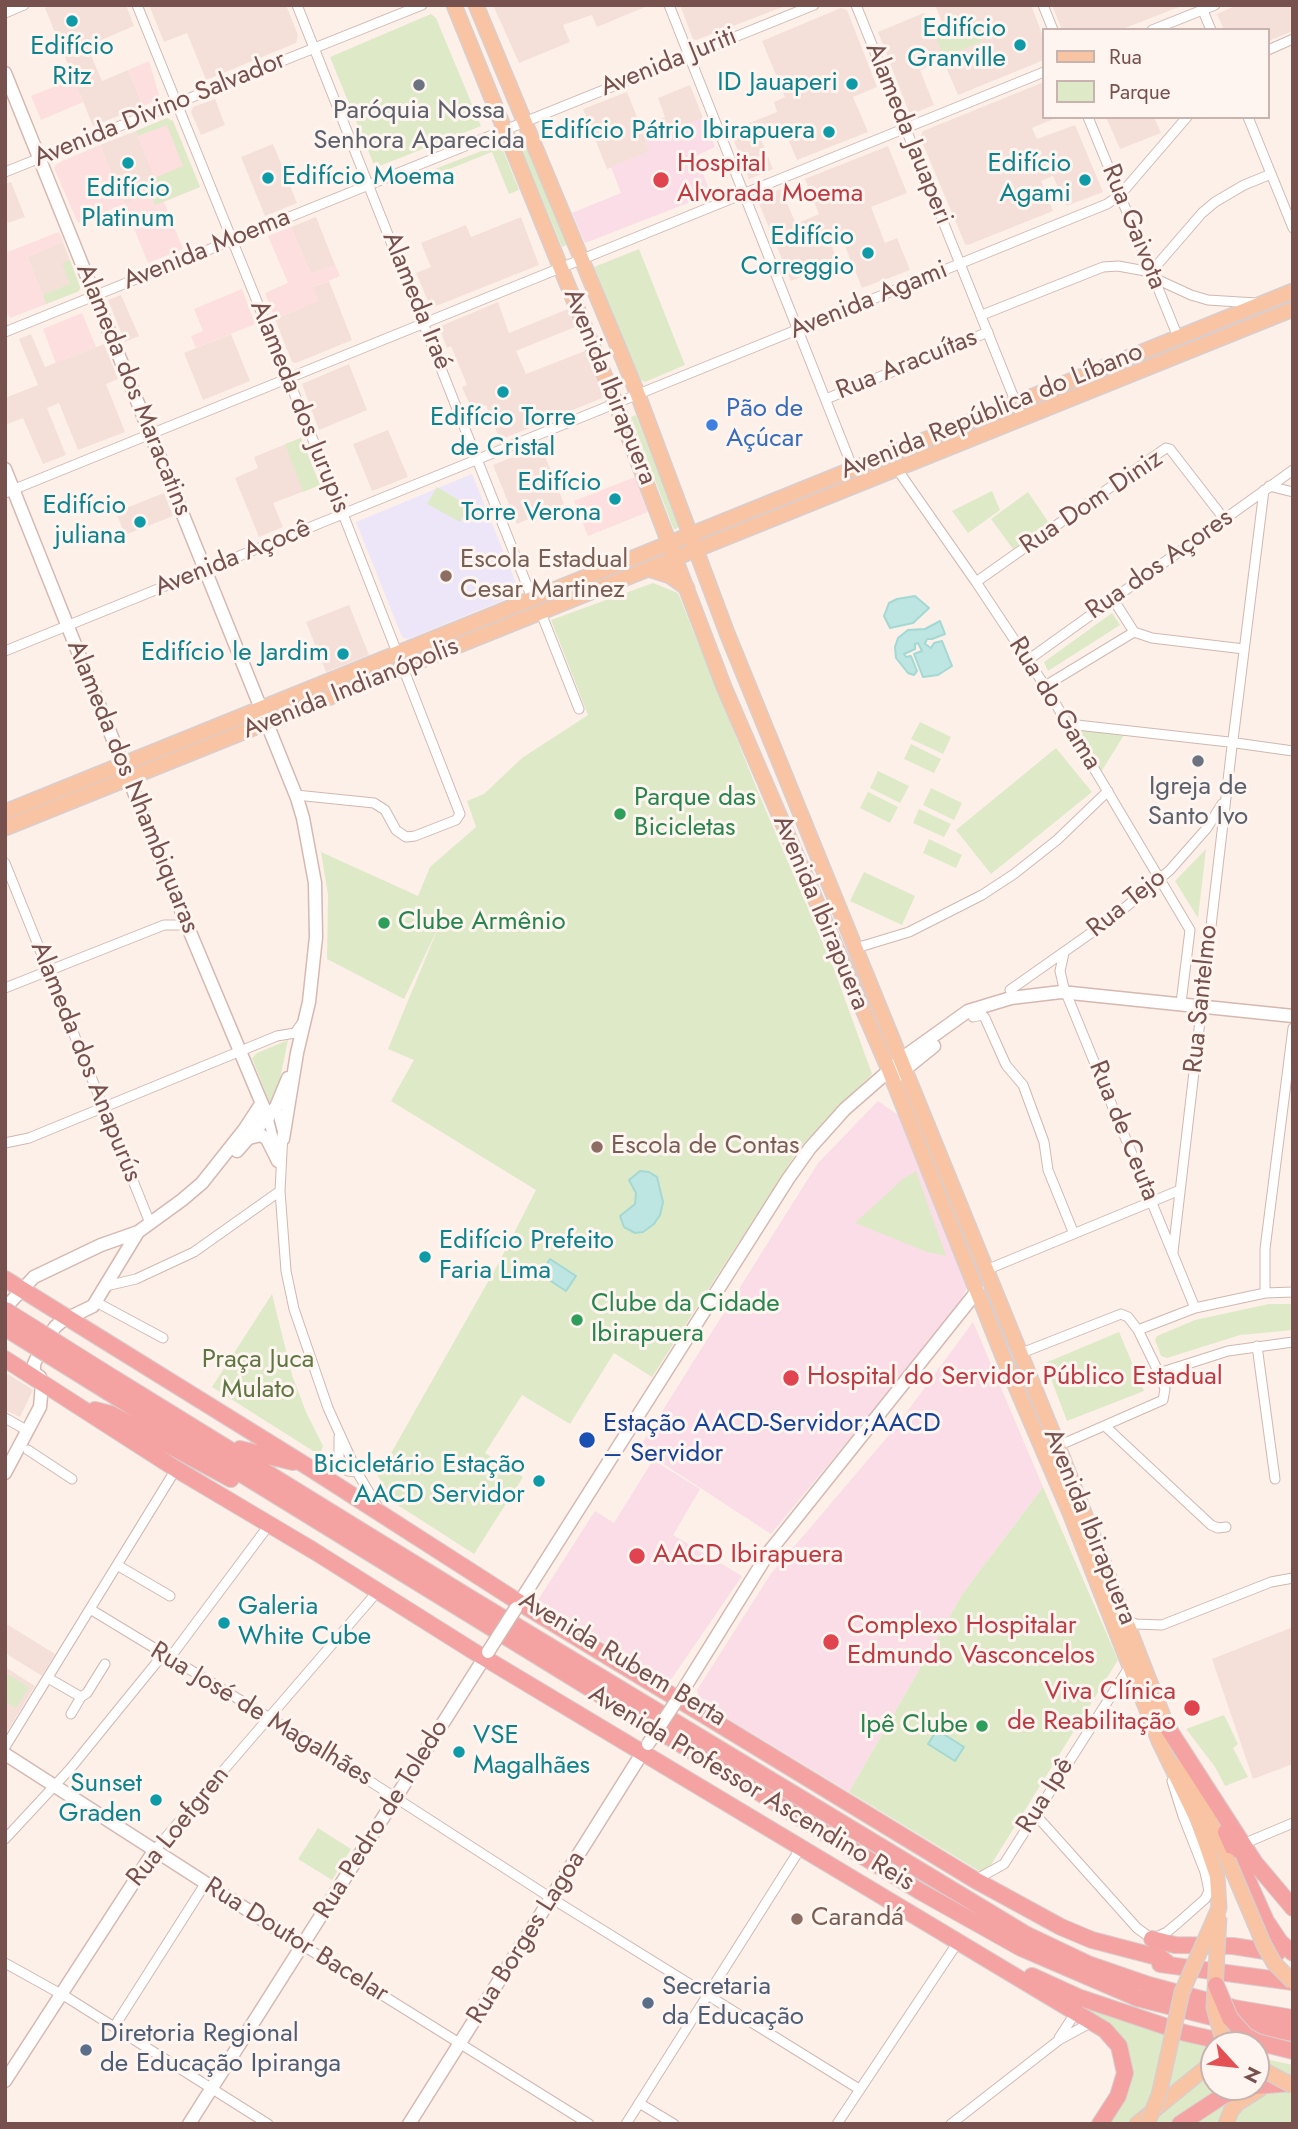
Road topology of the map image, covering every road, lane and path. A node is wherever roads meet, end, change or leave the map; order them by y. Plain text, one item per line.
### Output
1 (24, 5) edge
2 (137, 5) edge
3 (297, 5) edge
4 (422, 5) edge
5 (454, 5) edge
6 (476, 5) edge
7 (669, 5) edge
8 (814, 5) edge
9 (856, 5) edge
10 (1043, 5) edge
11 (1215, 5) edge
12 (1202, 8) edge
13 (5, 13) edge
14 (1051, 28) edge
15 (1157, 28) edge
16 (1211, 28) edge
17 (1293, 39) edge
18 (314, 48) junction
19 (1270, 49) edge
20 (689, 56) junction
21 (5, 73) edge
22 (1042, 73) edge
23 (8, 91) edge
24 (177, 103) junction
25 (1089, 119) edge
26 (1185, 119) edge
27 (1249, 119) edge
28 (524, 122) junction
29 (905, 128) junction
30 (505, 129) junction
31 (40, 159) junction
32 (5, 172) edge
33 (1271, 174) junction
34 (370, 185) junction
35 (744, 193) junction
36 (1120, 195) junction
37 (1293, 228) edge
38 (232, 240) junction
39 (581, 259) junction
40 (960, 264) junction
41 (561, 267) junction
42 (1153, 275) junction
43 (1293, 291) edge
44 (95, 296) junction
45 (1262, 303) junction
46 (1293, 308) edge
47 (982, 315) junction
48 (424, 322) junction
49 (799, 330) junction
50 (5, 332) edge
51 (988, 332) junction
52 (1178, 337) junction
53 (287, 377) junction
54 (638, 395) junction
55 (826, 399) junction
56 (1016, 403) junction
57 (616, 404) junction
58 (1022, 418) junction
59 (150, 433) junction
60 (478, 460) junction
61 (5, 469) edge
62 (853, 469) junction
63 (897, 469) junction
64 (1293, 470) edge
65 (1266, 488) junction
66 (9, 491) edge
67 (1293, 492) edge
68 (827, 496) junction
69 (343, 514) junction
70 (1224, 520) junction
71 (691, 533) junction
72 (670, 542) junction
73 (697, 549) junction
74 (676, 558) junction
75 (648, 569) junction
76 (205, 570) junction
77 (976, 582) junction
78 (688, 590) junction
79 (532, 598) junction
80 (1112, 598) junction
81 (541, 613) junction
82 (68, 625) junction
83 (1134, 632) junction
84 (1244, 649) junction
85 (5, 651) edge
86 (398, 652) junction
87 (1028, 660) junction
88 (404, 668) junction
89 (1045, 686) junction
90 (261, 708) junction
91 (579, 709) dead end
92 (267, 723) junction
93 (1068, 724) junction
94 (1232, 743) junction
95 (1293, 751) edge
96 (124, 763) junction
97 (130, 778) junction
98 (1108, 791) junction
99 (296, 794) junction
100 (1225, 799) junction
101 (5, 812) edge
102 (5, 828) edge
103 (5, 863) edge
104 (1160, 878) junction
105 (187, 925) junction
106 (1190, 930) junction
107 (1210, 932) junction
108 (856, 948) junction
109 (1064, 953) junction
110 (48, 971) junction
111 (5, 988) edge
112 (1063, 992) junction
113 (1011, 994) junction
114 (1181, 1003) junction
115 (1202, 1006) junction
116 (980, 1014) junction
117 (1293, 1016) edge
118 (1293, 1028) edge
119 (297, 1044) junction
120 (239, 1051) junction
121 (902, 1065) junction
122 (892, 1078) junction
123 (876, 1081) joint
124 (261, 1104) junction
125 (104, 1108) junction
126 (272, 1112) junction
127 (249, 1138) junction
128 (283, 1139) junction
129 (5, 1143) edge
130 (278, 1161) junction
131 (217, 1165) junction
132 (281, 1176) junction
133 (1180, 1190) junction
134 (280, 1191) junction
135 (1152, 1202) junction
136 (150, 1223) junction
137 (138, 1232) junction
138 (1074, 1234) junction
139 (101, 1245) junction
140 (1173, 1252) junction
141 (116, 1269) junction
142 (986, 1270) junction
143 (10, 1284) edge
144 (106, 1286) junction
145 (978, 1290) junction
146 (1293, 1292) edge
147 (1265, 1293) junction
148 (96, 1302) junction
149 (999, 1302) junction
150 (1195, 1308) junction
151 (5, 1309) edge
152 (68, 1318) junction
153 (5, 1328) edge
154 (1138, 1331) junction
155 (163, 1338) dead end
156 (1293, 1342) edge
157 (1257, 1346) junction
158 (1019, 1354) junction
159 (5, 1359) edge
160 (1159, 1373) junction
161 (42, 1384) junction
162 (112, 1386) junction
163 (86, 1411) junction
164 (5, 1418) edge
165 (337, 1425) junction
166 (1105, 1426) junction
167 (28, 1431) junction
168 (222, 1445) junction
169 (1058, 1446) junction
170 (28, 1450) dead end
171 (339, 1458) junction
172 (353, 1462) junction
173 (306, 1465) junction
174 (176, 1469) junction
175 (357, 1472) junction
176 (5, 1473) edge
177 (72, 1479) dead end
178 (1275, 1479) dead end
179 (382, 1514) junction
180 (269, 1525) junction
181 (1226, 1527) dead end
182 (359, 1548) junction
183 (117, 1565) junction
184 (1293, 1578) edge
185 (378, 1591) junction
186 (170, 1596) dead end
187 (518, 1605) junction
188 (90, 1609) junction
189 (1128, 1621) junction
190 (487, 1655) junction
191 (165, 1657) junction
192 (105, 1664) dead end
193 (1130, 1666) junction
194 (48, 1678) junction
195 (81, 1697) junction
196 (677, 1701) junction
197 (71, 1714) dead end
198 (270, 1717) junction
199 (1166, 1725) junction
200 (1159, 1741) junction
201 (5, 1747) edge
202 (646, 1748) junction
203 (5, 1754) edge
204 (56, 1786) junction
205 (1213, 1797) junction
206 (396, 1798) junction
207 (1034, 1813) junction
208 (1293, 1823) edge
209 (5, 1839) edge
210 (1243, 1844) junction
211 (800, 1849) junction
212 (154, 1851) junction
213 (1221, 1860) junction
214 (975, 1880) junction
215 (205, 1884) junction
216 (551, 1898) junction
217 (968, 1899) junction
218 (1219, 1908) junction
219 (1293, 1908) edge
220 (1152, 1939) junction
221 (958, 1942) junction
222 (302, 1945) junction
223 (1293, 1955) edge
224 (980, 1956) junction
225 (5, 1963) edge
226 (1170, 1965) junction
227 (1234, 1973) junction
228 (1293, 1974) edge
229 (1293, 1982) edge
230 (1216, 1985) junction
231 (62, 1994) junction
232 (709, 1995) junction
233 (1138, 1998) junction
234 (1076, 2012) junction
235 (1232, 2015) junction
236 (1293, 2018) edge
237 (1092, 2022) junction
238 (114, 2027) junction
239 (1203, 2031) edge
240 (1221, 2031) edge
241 (1293, 2034) edge
242 (1200, 2036) edge
243 (1059, 2040) junction
244 (461, 2043) junction
245 (1293, 2051) edge
246 (1270, 2052) edge
247 (1293, 2058) edge
248 (1200, 2072) edge
249 (1270, 2073) edge
250 (5, 2081) edge
251 (1270, 2084) edge
252 (1293, 2084) edge
253 (211, 2088) junction
254 (859, 2089) junction
255 (1215, 2101) edge
256 (1239, 2101) edge
257 (639, 2103) junction
258 (189, 2124) edge
259 (268, 2124) edge
260 (409, 2124) edge
261 (589, 2124) edge
262 (626, 2124) edge
263 (674, 2124) edge
264 (837, 2124) edge
265 (950, 2124) edge
266 (1100, 2124) edge
267 (1136, 2124) edge
268 (1147, 2124) edge
269 (1180, 2124) edge
270 (1226, 2124) edge

1 - 13 street
2 - 24 street, Alameda dos Jurupis
3 - 18 street, Alameda Iraé
4 - 18 street, Avenida Divino Salvador
5 - 30 main road, Avenida Ibirapuera
6 - 28 main road, Avenida Ibirapuera
7 - 20 street
8 - 20 street, Avenida Juriti
9 - 29 street, Alameda Jauaperi
10 - 14 street
11 - 12 street
12 - 15 street
12 - 16 street
17 - 19 street
18 - 24 street, Avenida Divino Salvador
18 - 34 street, Alameda Iraé
20 - 28 street, Avenida Juriti
20 - 35 street
21 - 23 street, Alameda dos Maracatins
22 - 29 street
23 - 31 street, Alameda dos Maracatins
24 - 31 street, Avenida Divino Salvador
24 - 38 street, Alameda dos Jurupis
25 - 36 street, Rua Gaivota
26 - 36 street
27 - 33 street
28 - 30 street
28 - 39 main road, Avenida Ibirapuera
29 - 35 street
29 - 40 street, Alameda Jauaperi
30 - 34 street, Avenida Moema
30 - 41 main road, Avenida Ibirapuera
31 - 32 street, Avenida Divino Salvador
31 - 44 street, Alameda dos Maracatins
33 - 37 street
33 - 42 street
34 - 38 street, Avenida Moema
34 - 48 street, Alameda Iraé
35 - 39 street
35 - 49 street
36 - 40 street, Avenida Agami
36 - 42 street, Rua Gaivota
38 - 44 street, Avenida Moema
38 - 53 street, Alameda dos Jurupis
39 - 41 street
39 - 54 main road, Avenida Ibirapuera
40 - 47 street, Alameda Jauaperi
40 - 49 street, Avenida Agami
41 - 48 street
41 - 57 main road, Avenida Ibirapuera
42 - 45 street
42 - 47 street
42 - 52 street, Rua Gaivota
43 - 45 main road, Avenida República do Líbano
44 - 50 street, Avenida Moema
44 - 59 street, Alameda dos Maracatins
45 - 52 main road, Avenida República do Líbano
46 - 58 main road, Avenida República do Líbano
47 - 51 street, Alameda Jauaperi
48 - 53 street
48 - 60 street, Alameda Iraé
49 - 54 street, Avenida Agami
49 - 55 street
51 - 55 street, Rua Aracuítas
51 - 56 street, Alameda Jauaperi
52 - 56 main road, Avenida República do Líbano
53 - 59 street
53 - 69 street, Alameda dos Jurupis
54 - 57 street, Avenida Agami
54 - 71 main road, Avenida Ibirapuera
55 - 62 street
56 - 58 street, Alameda Jauaperi
56 - 62 main road, Avenida República do Líbano
57 - 60 street, Avenida Açocê
57 - 72 main road, Avenida Ibirapuera
58 - 63 main road, Avenida República do Líbano
59 - 66 street
59 - 76 street, Alameda dos Maracatins
60 - 69 street, Avenida Açocê
60 - 79 street, Alameda Iraé
61 - 66 street, Alameda dos Nhambiquaras
62 - 68 main road
62 - 71 main road, Avenida República do Líbano
63 - 68 main road, Avenida República do Líbano
63 - 77 street, Rua do Gama
64 - 65 street, Rua dos Açores
65 - 67 street
65 - 70 street, Rua dos Açores
65 - 84 street, Rua Santelmo
66 - 82 street, Alameda dos Nhambiquaras
68 - 73 main road, Avenida República do Líbano
69 - 76 street, Avenida Açocê
69 - 86 street, Alameda dos Jurupis
70 - 77 street, Rua Dom Diniz
70 - 80 street, Rua dos Açores
71 - 72 main road, Avenida Indianópolis
71 - 73 main road, Avenida Ibirapuera
72 - 74 main road, Avenida Ibirapuera
72 - 79 main road, Avenida Indianópolis
73 - 74 main road, Avenida Indianópolis
73 - 108 main road, Avenida Ibirapuera
74 - 75 main road, Avenida Indianópolis
74 - 78 main road, Avenida Ibirapuera
75 - 78 main road
75 - 81 main road, Avenida Indianópolis
76 - 82 street, Avenida Açocê
76 - 90 street, Alameda dos Maracatins
77 - 87 street, Rua do Gama
78 - 122 main road, Avenida Ibirapuera
79 - 86 main road, Avenida Indianópolis
80 - 83 street
80 - 87 street, Rua dos Açores
81 - 88 main road, Avenida Indianópolis
81 - 91 street
82 - 85 street, Avenida Açocê
82 - 96 street, Alameda dos Nhambiquaras
83 - 84 street
83 - 89 street
84 - 94 street, Rua Santelmo
86 - 88 street, Alameda dos Jurupis
86 - 90 main road, Avenida Indianópolis
87 - 89 street, Rua do Gama
88 - 92 main road, Avenida Indianópolis
88 - 99 street, Alameda dos Jurupis
89 - 93 street, Rua do Gama
90 - 92 street
90 - 96 main road, Avenida Indianópolis
92 - 97 main road, Avenida Indianópolis
92 - 99 street
93 - 94 street
93 - 98 street, Rua do Gama
94 - 95 street
94 - 100 street, Rua Santelmo
96 - 97 street, Alameda dos Nhambiquaras
96 - 101 main road, Avenida Indianópolis
97 - 102 main road, Avenida Indianópolis
97 - 105 street, Alameda dos Nhambiquaras
98 - 104 street, Rua do Gama
98 - 108 street
99 - 119 street
100 - 104 street, Rua Tejo
100 - 107 street, Rua Santelmo
103 - 110 street, Alameda dos Anapurús
104 - 106 street, Rua do Gama
104 - 109 street, Rua Tejo
105 - 110 street
105 - 120 street, Alameda dos Nhambiquaras
106 - 107 street
106 - 114 street
107 - 115 street, Rua Santelmo
108 - 121 main road, Avenida Ibirapuera
109 - 112 street, Rua de Ceuta
109 - 113 street, Rua Tejo
110 - 111 street
110 - 125 street, Alameda dos Anapurús
112 - 113 street
112 - 114 street
112 - 135 street, Rua de Ceuta
113 - 116 street
114 - 115 street
115 - 117 street
115 - 133 street, Rua Santelmo
116 - 121 street
116 - 138 street
118 - 147 street
119 - 120 street
119 - 126 street
119 - 128 street
120 - 124 street, Alameda dos Nhambiquaras
120 - 125 street
121 - 122 street
121 - 142 main road, Avenida Ibirapuera
122 - 123 main road
122 - 145 main road, Avenida Ibirapuera
123 - 187 street
124 - 126 street, Alameda dos Nhambiquaras
124 - 131 street
125 - 129 street
125 - 136 street, Alameda dos Anapurús
126 - 127 street
126 - 128 street, Avenida Professor Ascendino Reis
126 - 130 street, Alameda dos Nhambiquaras
127 - 130 street
127 - 131 street
128 - 132 street, Avenida Professor Ascendino Reis
130 - 132 street, Alameda dos Nhambiquaras
131 - 136 street
132 - 134 street, Avenida Professor Ascendino Reis
133 - 135 street
133 - 140 street, Rua Santelmo
134 - 144 street
134 - 165 street, Avenida Professor Ascendino Reis
135 - 138 street
135 - 140 street, Rua de Ceuta
136 - 137 street
137 - 139 street
137 - 141 street
138 - 142 street
139 - 141 street
139 - 143 street
140 - 150 street, Rua de Ceuta
141 - 144 street
142 - 149 main road, Avenida Ibirapuera
143 - 151 street
143 - 152 highway
144 - 148 street
145 - 149 main road
145 - 193 main road, Avenida Ibirapuera
145 - 196 street
146 - 147 street
147 - 150 street
148 - 152 street
148 - 155 street
149 - 158 main road, Avenida Ibirapuera
150 - 154 street
151 - 162 highway, Avenida Rubem Berta, bridge
152 - 161 street
152 - 173 highway
153 - 162 highway, Avenida Rubem Berta, bridge
154 - 158 street
154 - 160 street
156 - 157 street
157 - 160 street
157 - 178 street
158 - 169 main road, Avenida Ibirapuera
159 - 161 highway
160 - 166 street
161 - 163 highway
161 - 167 street
162 - 168 highway, Avenida Rubem Berta
162 - 182 highway, Avenida Rubem Berta
163 - 174 highway
163 - 182 highway
164 - 167 street
165 - 171 street, Avenida Professor Ascendino Reis
165 - 172 street, Avenida Professor Ascendino Reis
166 - 169 street
166 - 181 street
167 - 176 street
168 - 173 highway
168 - 217 highway, Avenida Rubem Berta
169 - 189 main road, Avenida Ibirapuera
170 - 177 street
171 - 172 street
171 - 173 street
171 - 175 street
172 - 175 street, Avenida Professor Ascendino Reis
173 - 179 highway
174 - 180 highway
174 - 183 street
175 - 179 street, Avenida Professor Ascendino Reis
179 - 187 highway, Avenida Professor Ascendino Reis
180 - 185 highway, Avenida Professor Ascendino Reis
180 - 191 street
182 - 233 highway, Avenida Rubem Berta
183 - 186 street
183 - 188 street
184 - 189 street
185 - 190 highway, Avenida Professor Ascendino Reis
185 - 198 street, Rua Loefgren
187 - 190 street, Rua Pedro de Toledo, bridge
187 - 196 highway, Avenida Professor Ascendino Reis
188 - 191 street, Rua José de Magalhães
188 - 194 street
189 - 199 main road, Avenida Ibirapuera
190 - 202 highway, Avenida Professor Ascendino Reis
190 - 206 street, Rua Pedro de Toledo
191 - 198 street, Rua José de Magalhães
191 - 204 street
192 - 195 street
193 - 200 main road, Avenida Ibirapuera
193 - 207 street, Rua Ipê
194 - 195 street
194 - 201 street
195 - 197 street
196 - 202 street, Rua Borges Lagoa, bridge
196 - 214 highway, Avenida Professor Ascendino Reis
198 - 206 street, Rua José de Magalhães
198 - 212 street, Rua Loefgren
199 - 205 highway
199 - 213 main road, Avenida Ibirapuera
200 - 213 main road, Avenida Ibirapuera
200 - 220 street
202 - 211 highway, Avenida Professor Ascendino Reis
202 - 216 street, Rua Borges Lagoa
203 - 204 street, Rua Doutor Bacelar
204 - 209 street
204 - 212 street, Rua Doutor Bacelar
205 - 210 highway
205 - 223 highway
206 - 216 street, Rua José de Magalhães
206 - 222 street, Rua Pedro de Toledo
207 - 214 street, Rua Ipê
207 - 220 street
208 - 210 street
210 - 219 highway
211 - 221 highway, Avenida Professor Ascendino Reis
211 - 232 street
212 - 215 street, Rua Doutor Bacelar
212 - 231 street, Rua Loefgren
213 - 218 main road
213 - 229 main road, bridge
214 - 226 highway, Avenida Professor Ascendino Reis
215 - 222 street, Rua Doutor Bacelar
215 - 238 street
216 - 232 street, Rua José de Magalhães
216 - 244 street, Rua Borges Lagoa
217 - 226 highway
217 - 235 highway, Avenida Rubem Berta
218 - 230 main road, bridge
218 - 268 main road, bridge
220 - 223 highway
221 - 224 highway, Avenida Professor Ascendino Reis
221 - 254 street
222 - 244 street, Rua Doutor Bacelar
222 - 253 street, Rua Pedro de Toledo
224 - 234 highway
224 - 242 highway, Avenida Professor Ascendino Reis
225 - 231 street
226 - 227 highway, Avenida Professor Ascendino Reis
227 - 228 highway
227 - 229 highway
230 - 240 main road, bridge
230 - 245 highway, bridge
231 - 238 street
231 - 250 street, Rua Loefgren
232 - 254 street, Rua José de Magalhães
232 - 257 street
233 - 235 highway, Avenida Rubem Berta
233 - 239 highway
234 - 237 highway
234 - 243 street
235 - 236 highway
235 - 241 highway
237 - 243 street
237 - 266 highway
238 - 253 street
243 - 265 street
244 - 260 street, Rua Borges Lagoa
244 - 261 street, Rua Doutor Bacelar
246 - 247 highway
248 - 267 main road
249 - 252 main road, bridge
251 - 252 highway
253 - 258 street, Rua Pedro de Toledo
253 - 259 street
254 - 264 street
255 - 269 highway
256 - 270 main road
257 - 262 street
257 - 263 street

